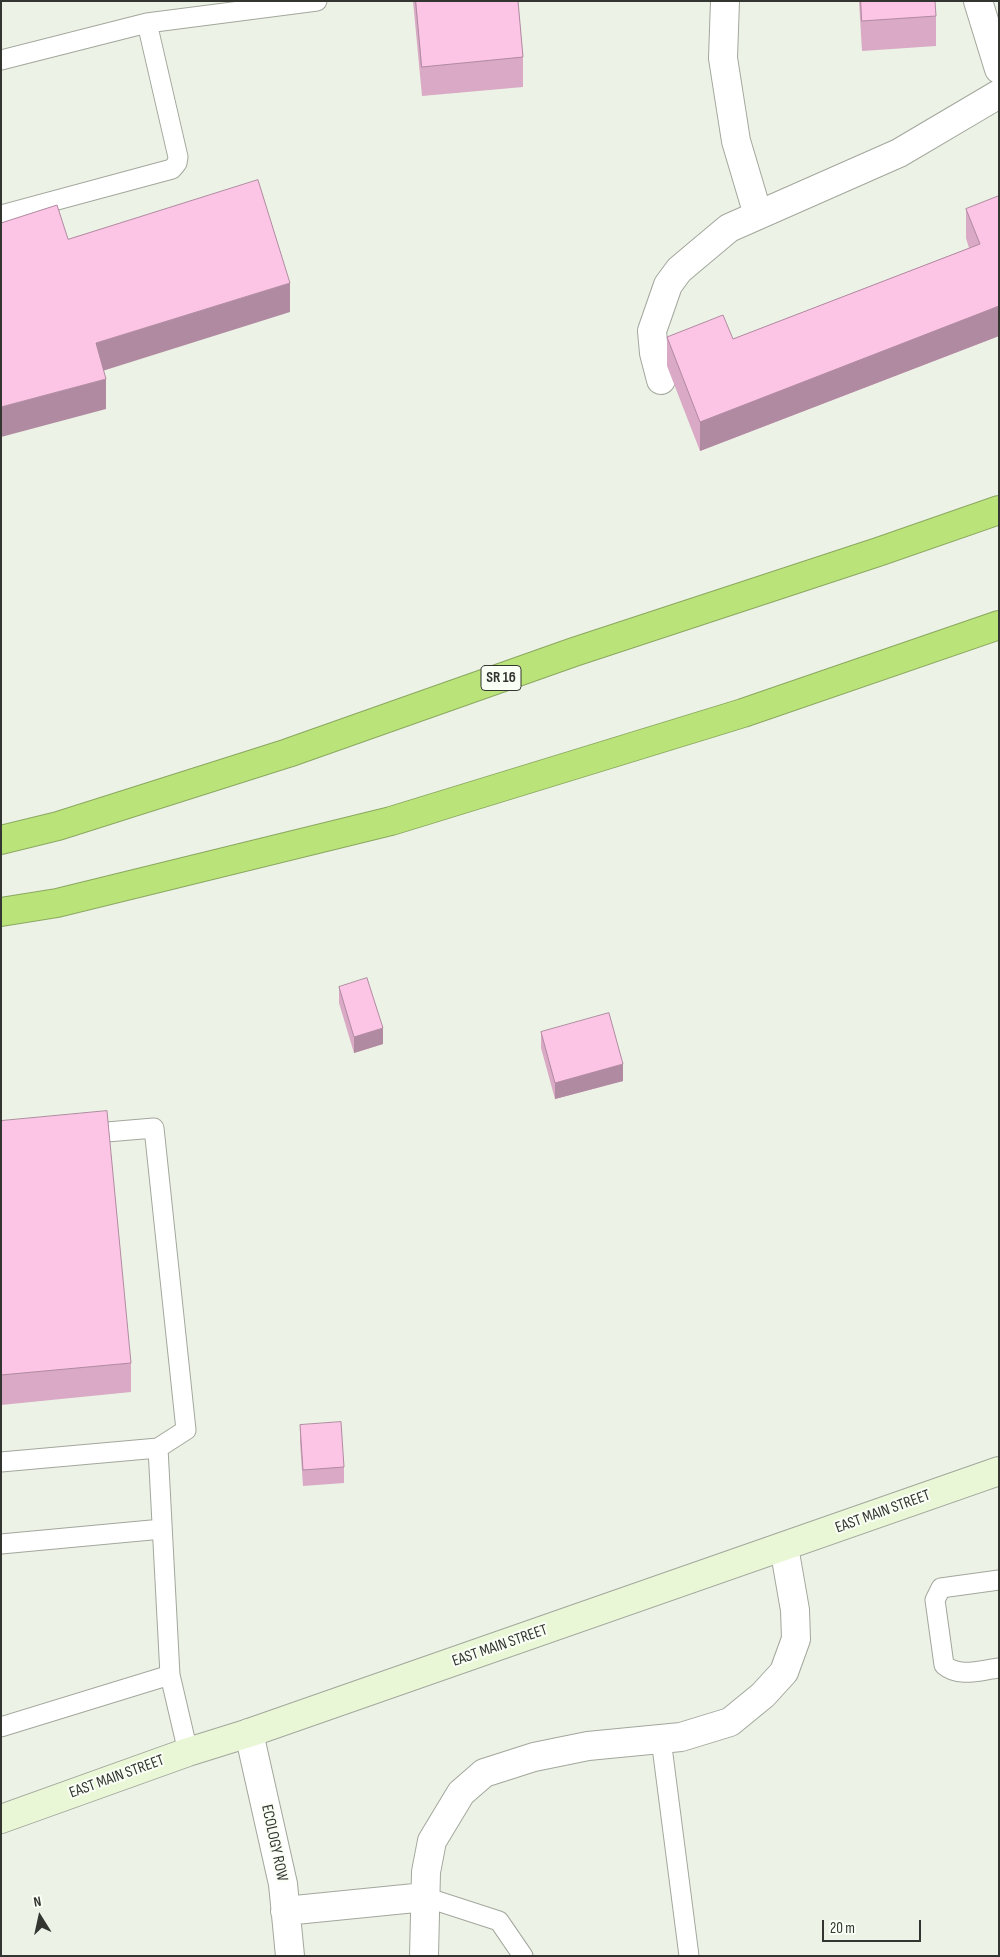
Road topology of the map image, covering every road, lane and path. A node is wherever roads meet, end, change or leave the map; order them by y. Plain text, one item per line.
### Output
1 (318, 1) edge
2 (725, 1) edge
3 (978, 1) edge
4 (146, 23) junction
5 (1, 60) edge
6 (999, 69) edge
7 (999, 94) edge
8 (1, 215) edge
9 (758, 215) junction
10 (661, 380) dead end
11 (999, 510) edge
12 (999, 625) edge
13 (1, 840) edge
14 (1, 912) edge
15 (68, 1136) edge
16 (158, 1448) junction
17 (1, 1462) edge
18 (999, 1471) edge
19 (162, 1529) junction
20 (1, 1544) edge
21 (784, 1547) junction
22 (999, 1580) edge
23 (999, 1668) edge
24 (170, 1675) junction
25 (1, 1727) edge
26 (249, 1733) junction
27 (661, 1739) junction
28 (188, 1752) junction
29 (1, 1819) edge
30 (425, 1897) junction
31 (286, 1911) junction
32 (290, 1956) edge
33 (424, 1956) edge
34 (523, 1956) edge
35 (689, 1956) edge

1 - 4 lane
2 - 9 street
3 - 6 street
4 - 5 lane
4 - 8 lane
7 - 9 street
9 - 10 street
11 - 13 highway, SR 16
12 - 14 highway
15 - 16 lane
16 - 17 lane
16 - 19 lane
18 - 21 main road, EAST MAIN STREET
19 - 20 lane
19 - 24 lane
21 - 26 main road, EAST MAIN STREET
21 - 27 street
22 - 23 lane
24 - 25 lane
24 - 28 lane
26 - 28 main road, EAST MAIN STREET
26 - 31 street, ECOLOGY ROW
27 - 30 street
27 - 35 lane
28 - 29 main road, EAST MAIN STREET
30 - 31 street
30 - 33 street
30 - 34 lane
31 - 32 street, ECOLOGY ROW

